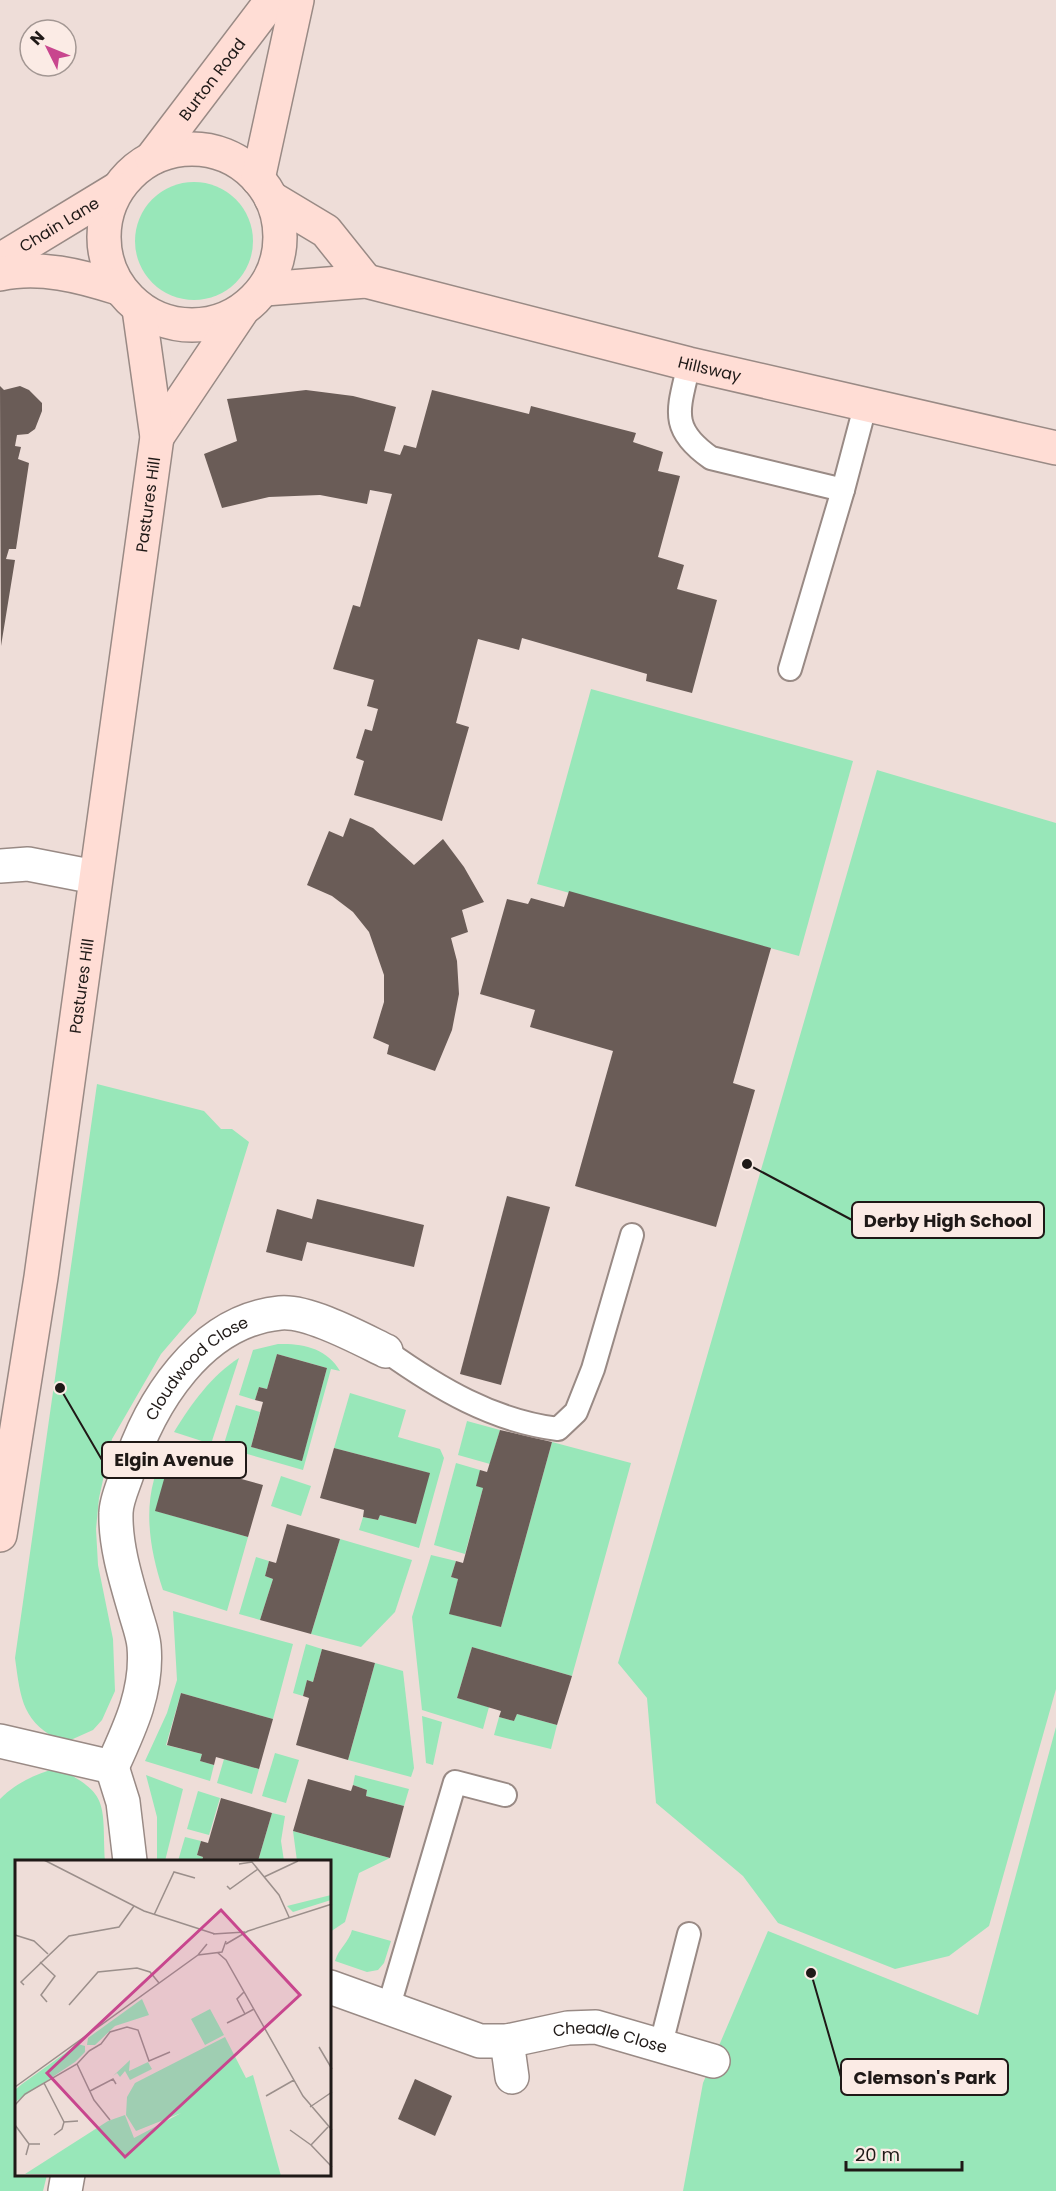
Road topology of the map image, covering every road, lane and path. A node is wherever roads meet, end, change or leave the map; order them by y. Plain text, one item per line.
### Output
1 (272, 0) edge
2 (297, 0) edge
3 (152, 158) junction
4 (265, 188) junction
5 (117, 189) junction
6 (0, 260) edge
7 (0, 274) edge
8 (366, 281) junction
9 (265, 289) junction
10 (128, 298) junction
11 (241, 312) junction
12 (689, 364) junction
13 (866, 403) junction
14 (157, 437) junction
15 (1056, 448) edge
16 (843, 490) junction
17 (790, 669) dead end
18 (0, 866) edge
19 (95, 877) junction
20 (632, 1235) dead end
21 (386, 1351) joint
22 (0, 1535) edge
23 (0, 1741) edge
24 (112, 1767) junction
25 (505, 1795) dead end
26 (130, 1860) edge
27 (689, 1934) dead end
28 (332, 1988) edge
29 (388, 2009) junction
30 (507, 2041) junction
31 (662, 2044) junction
32 (713, 2061) dead end
33 (512, 2077) dead end
34 (68, 2176) edge
35 (64, 2191) edge

1 - 3 street, Burton Road
2 - 4 street
3 - 4 street
3 - 5 street
4 - 8 street
4 - 9 street
5 - 6 street, Chain Lane
5 - 10 street
7 - 10 street, Chain Lane
8 - 9 street, Hillsway
8 - 12 street, Hillsway
9 - 11 street
10 - 11 street
10 - 14 street, Pastures Hill
11 - 14 street, Pastures Hill
12 - 13 street, Hillsway
12 - 16 lane
13 - 15 street, Hillsway
13 - 16 lane
14 - 19 street, Pastures Hill
16 - 17 lane
18 - 19 street
19 - 22 street, Pastures Hill
20 - 21 lane
21 - 24 street, Cloudwood Close
23 - 24 street
24 - 26 street
25 - 29 lane
27 - 31 lane
28 - 29 street, Cheadle Close
29 - 30 street, Cheadle Close
30 - 31 street, Cheadle Close
30 - 33 street
31 - 32 street, Cheadle Close
34 - 35 street

